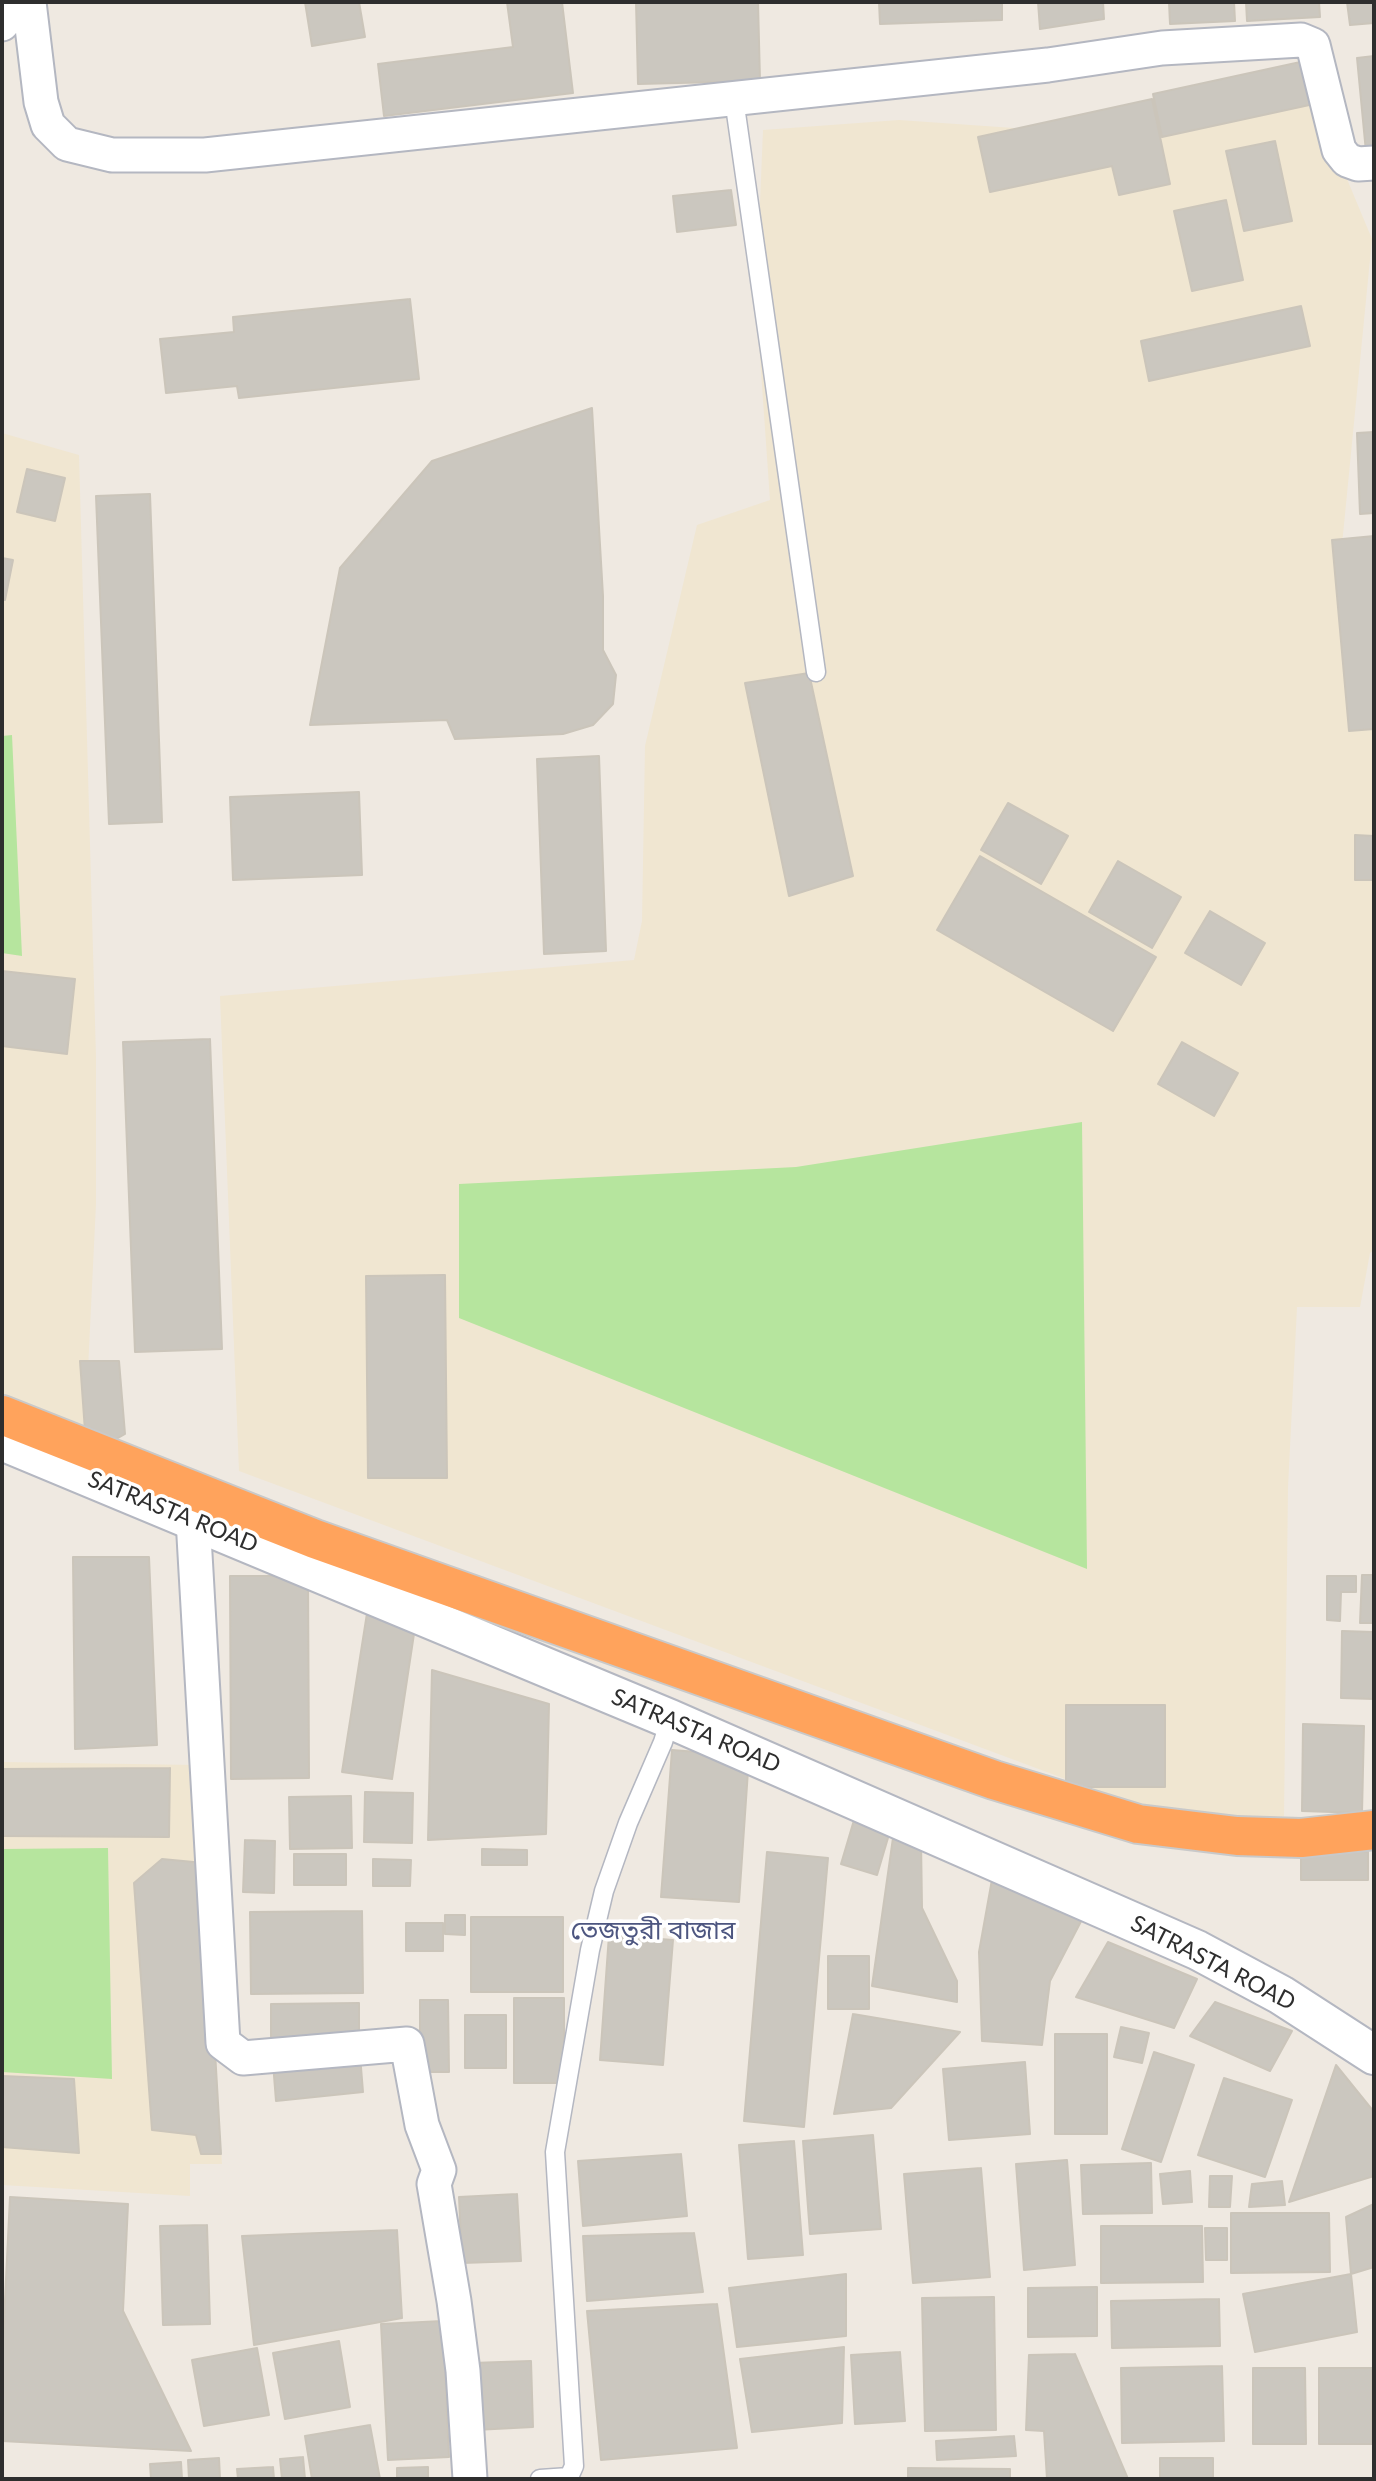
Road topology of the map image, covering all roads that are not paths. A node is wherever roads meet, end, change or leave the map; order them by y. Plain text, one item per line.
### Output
1 (21, 2) edge
2 (29, 2) edge
3 (2, 24) edge
4 (734, 99) junction
5 (1374, 163) edge
6 (816, 672) dead end
7 (2, 1415) edge
8 (2, 1441) edge
9 (193, 1520) junction
10 (670, 1719) junction
11 (1374, 1830) edge
12 (1374, 2054) edge
13 (470, 2479) edge
14 (540, 2479) edge

1 - 3 street
2 - 4 street
4 - 5 street
4 - 6 lane
7 - 11 highway
8 - 9 street, SATRASTA ROAD
9 - 10 street, SATRASTA ROAD
9 - 13 street
10 - 12 street, SATRASTA ROAD
10 - 14 lane

